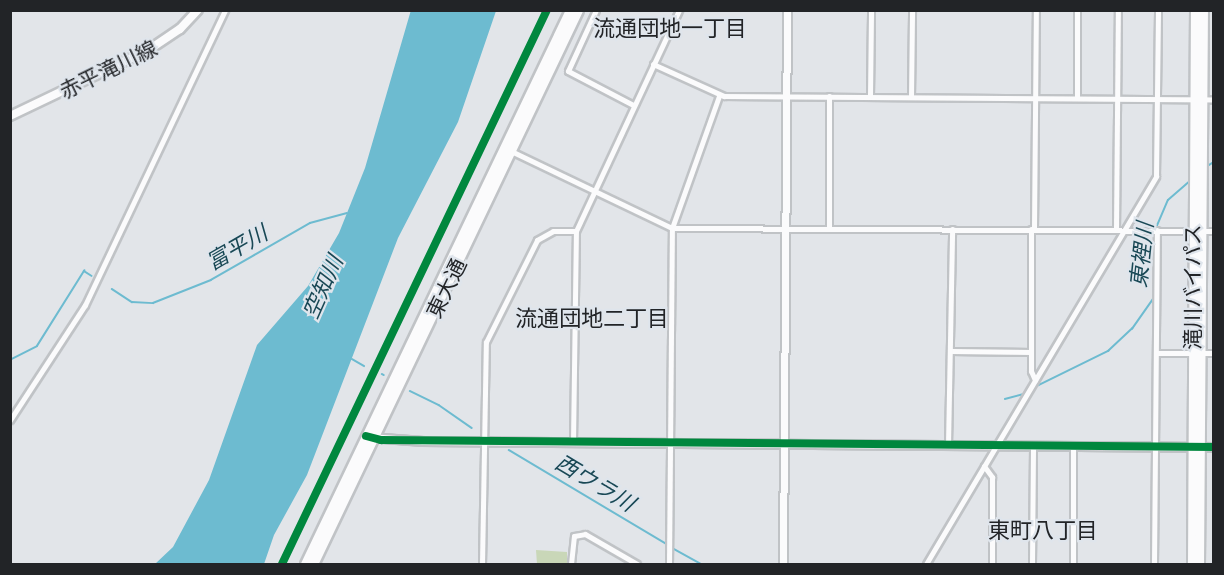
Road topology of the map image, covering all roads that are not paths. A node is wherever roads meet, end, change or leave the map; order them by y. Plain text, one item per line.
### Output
1 (198, 10) edge
2 (225, 10) edge
3 (570, 10) edge
4 (578, 10) edge
5 (596, 10) edge
6 (679, 10) edge
7 (787, 10) edge
8 (871, 10) edge
9 (912, 10) edge
10 (1036, 10) edge
11 (1077, 10) edge
12 (1118, 10) edge
13 (1158, 10) edge
14 (1195, 10) edge
15 (1203, 10) edge
16 (653, 64) junction
17 (719, 96) junction
18 (786, 96) junction
19 (829, 96) junction
20 (870, 96) junction
21 (911, 97) junction
22 (1035, 98) junction
23 (1077, 98) junction
24 (1117, 98) junction
25 (1158, 99) junction
26 (1198, 99) junction
27 (1214, 99) edge
28 (633, 105) junction
29 (10, 116) edge
30 (508, 150) junction
31 (592, 190) junction
32 (672, 228) junction
33 (785, 228) junction
34 (829, 228) junction
35 (952, 229) junction
36 (1032, 229) junction
37 (1116, 230) junction
38 (1124, 230) junction
39 (1158, 230) junction
40 (1198, 230) junction
41 (576, 231) junction
42 (1214, 231) edge
43 (951, 351) junction
44 (1031, 352) junction
45 (1158, 353) junction
46 (1196, 353) junction
47 (1214, 353) edge
48 (1035, 380) junction
49 (10, 420) edge
50 (370, 438) junction
51 (483, 442) junction
52 (573, 442) junction
53 (670, 443) junction
54 (784, 444) junction
55 (948, 445) junction
56 (997, 445) junction
57 (1033, 445) junction
58 (1073, 446) junction
59 (1156, 447) junction
60 (1196, 447) junction
61 (1214, 447) edge
62 (984, 466) junction
63 (305, 564) edge
64 (313, 564) edge
65 (482, 564) edge
66 (571, 564) edge
67 (637, 564) edge
68 (669, 564) edge
69 (783, 564) edge
70 (926, 564) edge
71 (992, 564) edge
72 (1032, 564) edge
73 (1073, 564) edge
74 (1154, 564) edge
75 (1191, 564) edge
76 (1199, 564) edge

1 - 29 main road, 赤平滝川線
2 - 49 street
3 - 30 highway, 東大通
4 - 30 highway, 東大通
5 - 28 street
6 - 16 street
7 - 18 street
8 - 20 street
9 - 21 street
10 - 22 street
11 - 23 street
12 - 24 street
13 - 25 street
14 - 26 highway, 滝川バイパス
15 - 26 highway, 滝川バイパス
16 - 17 street
16 - 28 street
17 - 18 street
17 - 32 street
18 - 19 street
18 - 33 street
19 - 20 street
19 - 34 street
20 - 21 street
21 - 22 street
22 - 23 street
22 - 36 street
23 - 24 street
24 - 25 street
24 - 37 street
25 - 26 street
25 - 38 street
26 - 27 street
26 - 40 highway, 滝川バイパス
28 - 31 street
30 - 31 street
30 - 50 highway, 東大通
31 - 32 street
31 - 41 street
32 - 33 street
32 - 53 street
33 - 34 street
33 - 54 street
34 - 35 street
35 - 36 street
35 - 43 street
36 - 37 street
36 - 44 street
37 - 38 street
38 - 39 street
38 - 48 street
39 - 40 street
39 - 45 street
40 - 42 street
40 - 46 highway, 滝川バイパス
41 - 51 street
41 - 52 street
43 - 44 street
43 - 55 street
44 - 48 street
45 - 46 street
45 - 59 street
46 - 47 street
46 - 60 highway, 滝川バイパス
48 - 56 street
50 - 51 street
50 - 63 highway, 東大通
50 - 64 highway, 東大通
51 - 52 street
51 - 65 street
52 - 53 street
53 - 54 street
53 - 68 street
54 - 55 street
54 - 69 street
55 - 56 street
56 - 57 street
56 - 62 street
57 - 58 street
57 - 72 street
58 - 59 street
58 - 73 street
59 - 60 street
59 - 74 street
60 - 61 street
60 - 75 highway, 滝川バイパス
60 - 76 highway, 滝川バイパス
62 - 70 street
62 - 71 street
66 - 67 street

